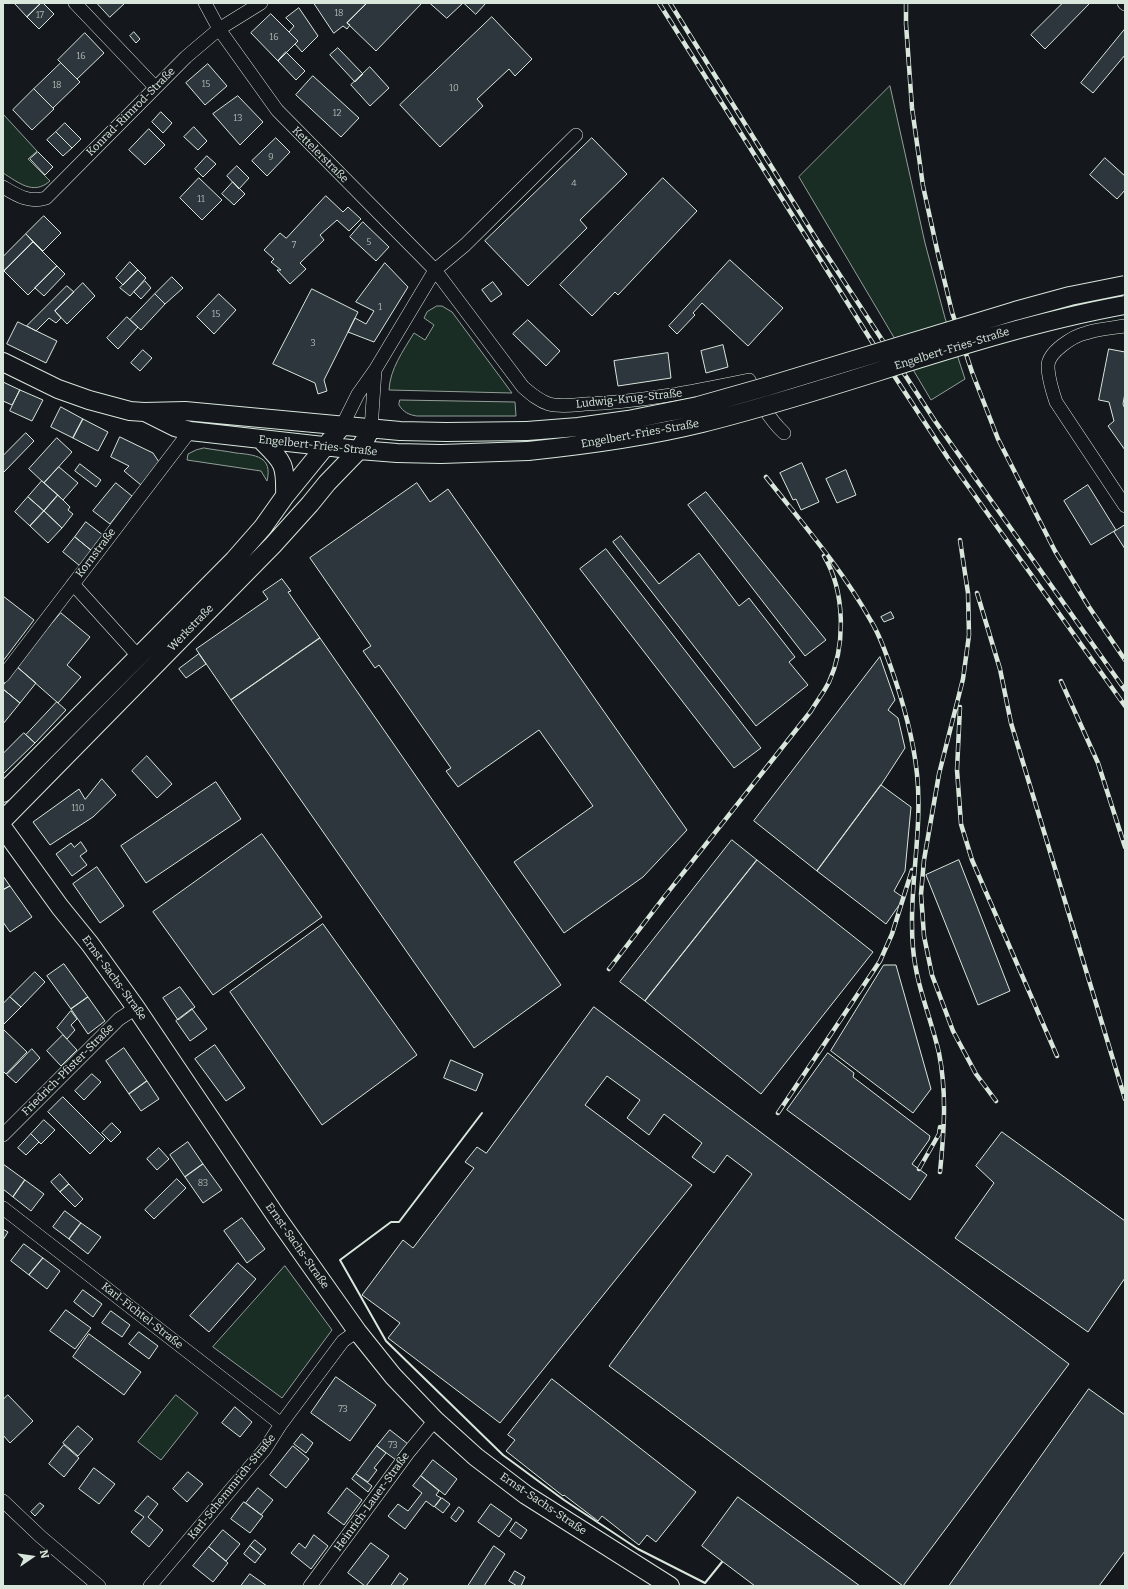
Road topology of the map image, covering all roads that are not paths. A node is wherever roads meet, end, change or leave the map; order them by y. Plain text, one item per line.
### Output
1 (75, 3) edge
2 (205, 3) edge
3 (261, 3) edge
4 (219, 29) junction
5 (155, 87) junction
6 (576, 134) dead end
7 (3, 187) edge
8 (434, 270) junction
9 (1125, 285) edge
10 (1125, 305) edge
11 (1125, 326) edge
12 (3, 362) edge
13 (375, 370) junction
14 (144, 412) junction
15 (342, 426) junction
16 (371, 429) junction
17 (190, 431) junction
18 (784, 433) dead end
19 (261, 440) junction
20 (326, 446) junction
21 (359, 450) junction
22 (285, 496) junction
23 (1125, 506) edge
24 (73, 584) junction
25 (139, 657) junction
26 (3, 676) edge
27 (3, 793) edge
28 (3, 820) edge
29 (3, 828) edge
30 (136, 1008) junction
31 (3, 1135) edge
32 (3, 1208) edge
33 (356, 1331) junction
34 (435, 1420) junction
35 (281, 1424) junction
36 (3, 1501) edge
37 (99, 1586) edge
38 (150, 1586) edge
39 (310, 1586) edge
40 (670, 1586) edge

1 - 5 street
2 - 4 street, Kettelerstraße
3 - 4 street
4 - 5 street, Konrad-Rimrod-Straße
4 - 8 street, Kettelerstraße
5 - 7 street, Konrad-Rimrod-Straße
6 - 8 street
8 - 13 street
8 - 18 street, Ludwig-Krug-Straße
9 - 16 main road, Engelbert-Fries-Straße, bridge
10 - 21 main road, Engelbert-Fries-Straße, bridge
11 - 23 street
12 - 14 main road, Engelbert-Fries-Straße
13 - 15 street
13 - 16 street
14 - 15 main road, Engelbert-Fries-Straße
14 - 17 main road, Engelbert-Fries-Straße
15 - 16 main road, Engelbert-Fries-Straße
15 - 20 main road, Werkstraße
16 - 21 main road, Werkstraße
17 - 19 main road, Engelbert-Fries-Straße
17 - 24 street, Kornstraße
19 - 20 main road, Engelbert-Fries-Straße
19 - 22 main road
20 - 21 main road, Engelbert-Fries-Straße
20 - 22 main road, Werkstraße
21 - 28 main road, Werkstraße
22 - 25 main road, Werkstraße
24 - 25 street
24 - 26 street, Kornstraße
25 - 27 main road, Werkstraße
29 - 30 main road, Ernst-Sachs-Straße
30 - 31 street, Friedrich-Pfister-Straße
30 - 33 main road, Ernst-Sachs-Straße
32 - 35 street, Karl-Fichtel-Straße
33 - 34 main road, Ernst-Sachs-Straße
33 - 35 street, Karl-Schemmrich-Straße
34 - 39 street, Heinrich-Lauer-Straße
34 - 40 main road, Ernst-Sachs-Straße
35 - 38 street, Karl-Schemmrich-Straße
36 - 37 street

